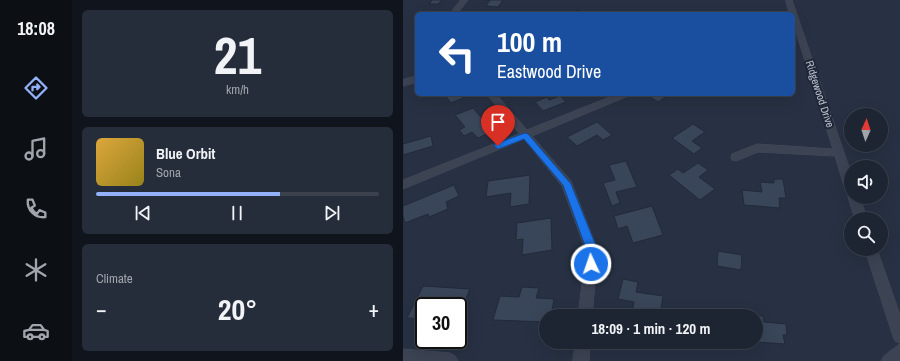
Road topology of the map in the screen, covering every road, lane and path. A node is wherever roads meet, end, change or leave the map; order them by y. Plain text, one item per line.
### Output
1 (465, 0) edge
2 (789, 0) edge
3 (455, 12) edge
4 (793, 12) edge
5 (795, 18) edge
6 (803, 43) junction
7 (795, 44) edge
8 (415, 80) edge
9 (403, 83) edge
10 (493, 96) edge
11 (620, 96) edge
12 (525, 136) junction
13 (839, 153) junction
14 (736, 158) dead end
15 (844, 168) edge
16 (403, 185) edge
17 (873, 256) edge
18 (586, 309) edge
19 (900, 336) edge
20 (582, 349) edge
21 (900, 352) edge
22 (403, 357) edge
23 (450, 361) edge
24 (581, 361) edge
25 (889, 361) edge

1 - 3 street
2 - 4 street, Ridgewood Drive
5 - 6 street, Ridgewood Drive
6 - 7 street
6 - 13 street, Ridgewood Drive
8 - 9 street
10 - 12 street
11 - 12 street
12 - 16 street
12 - 18 street
13 - 14 street
13 - 15 street, Ridgewood Drive
17 - 19 street
20 - 24 street
21 - 25 street
22 - 23 street

